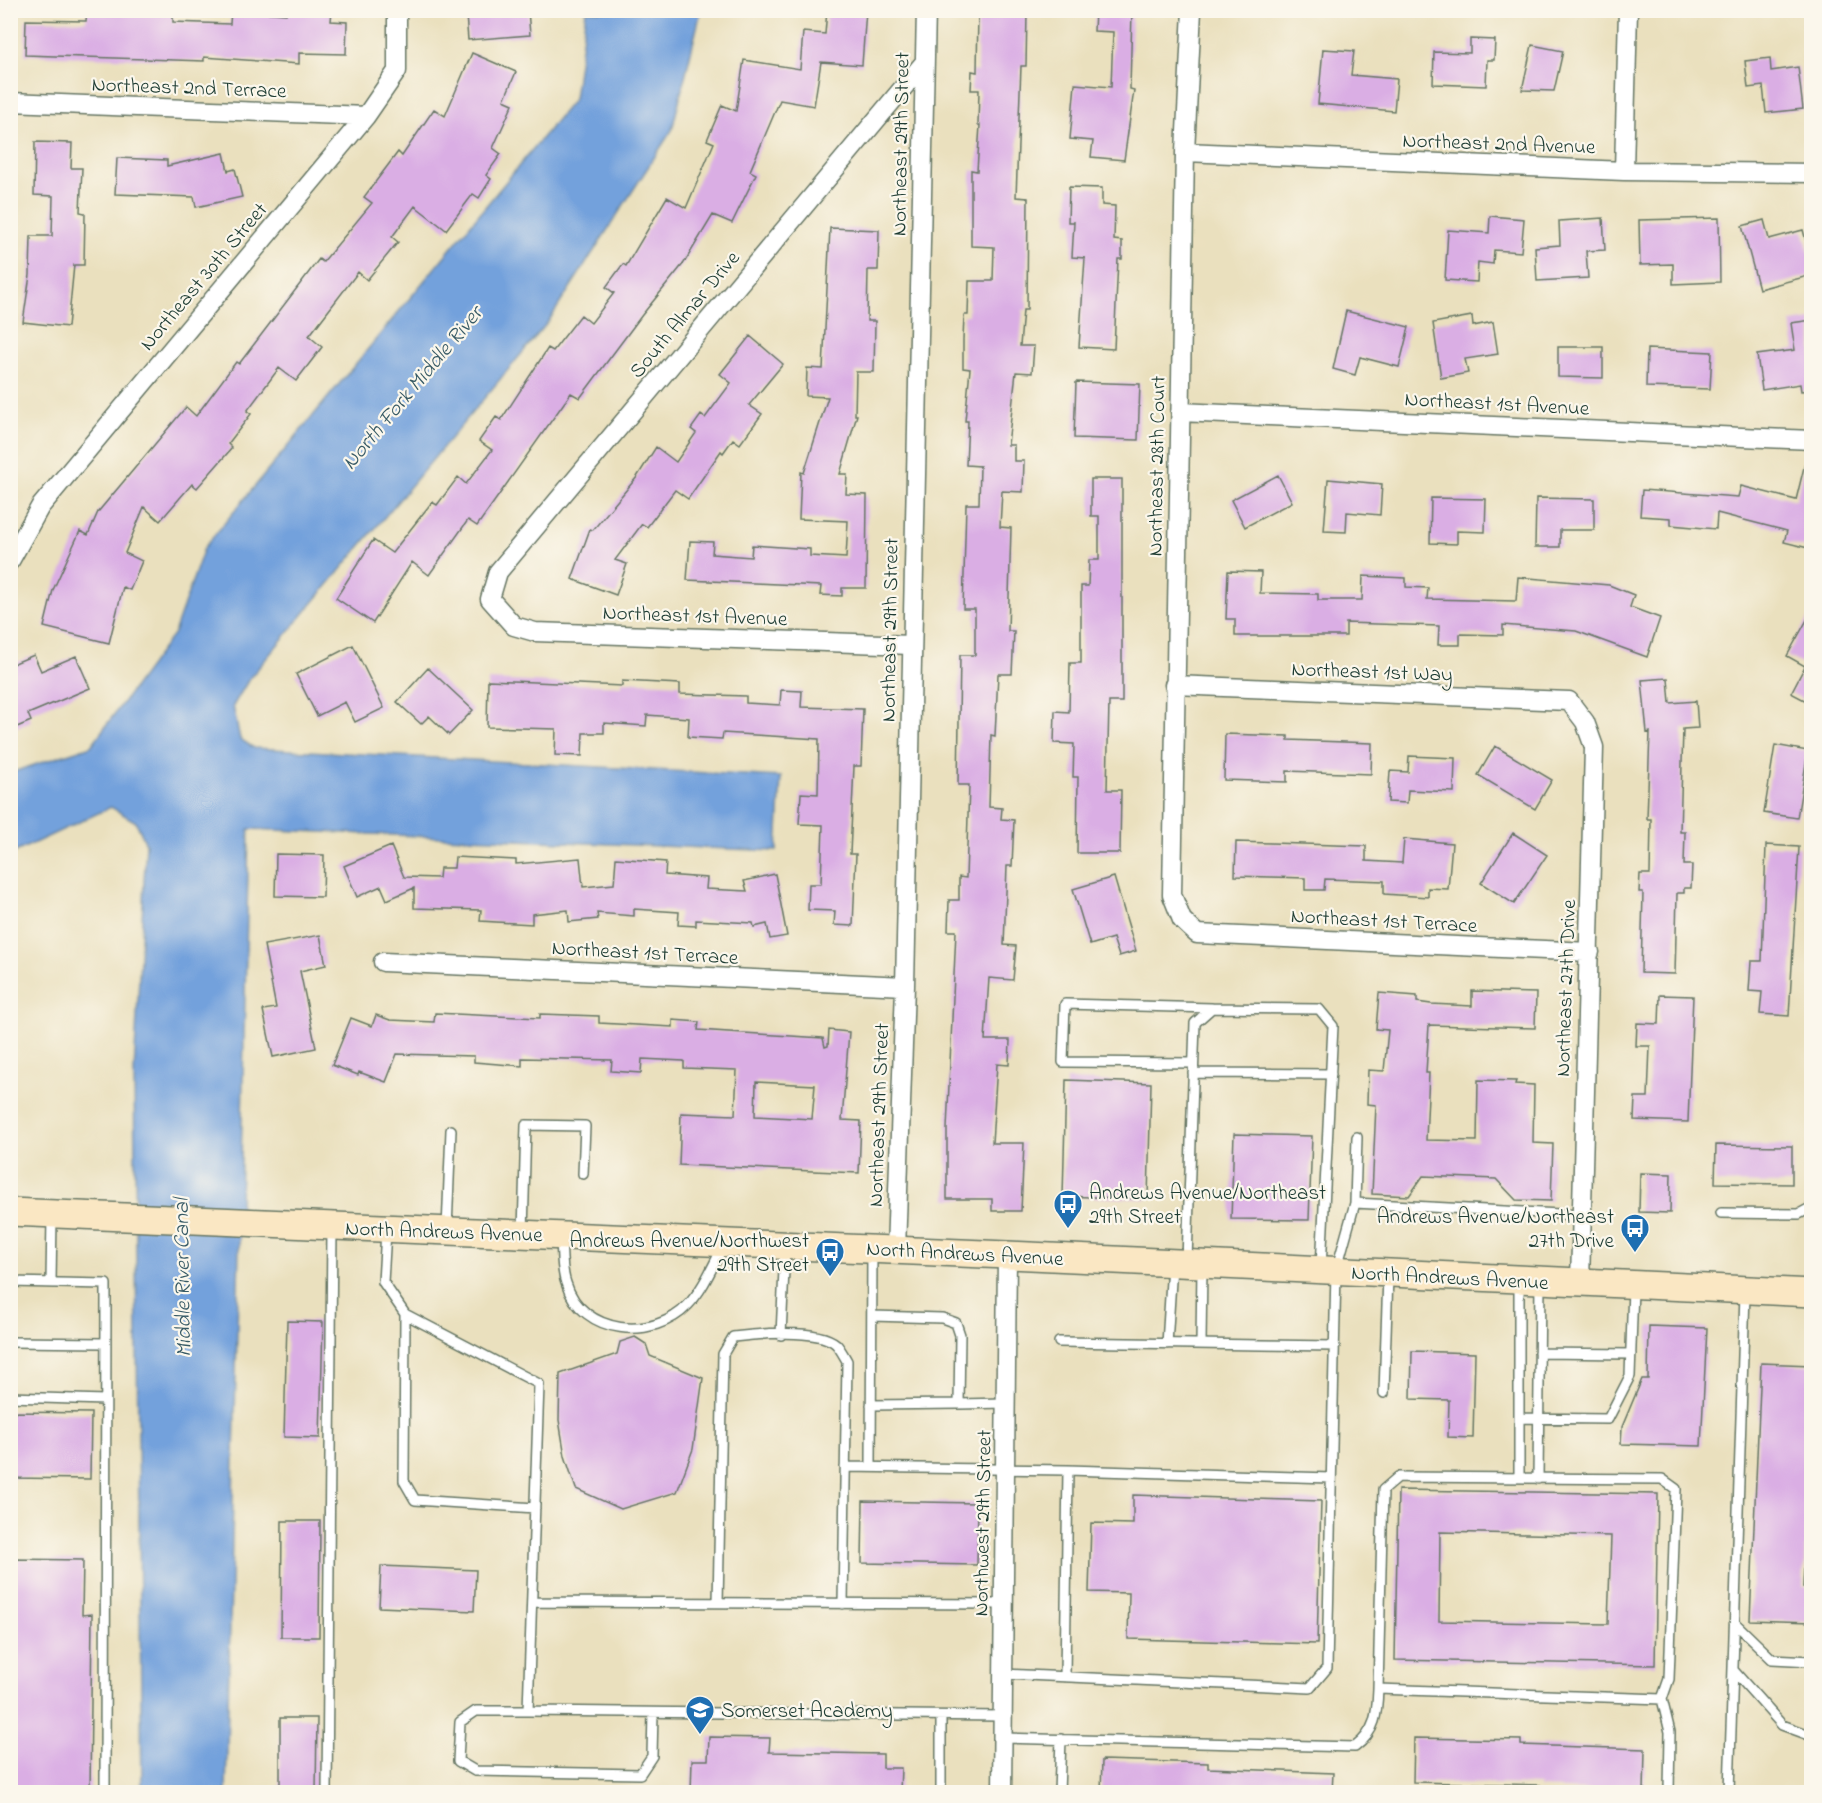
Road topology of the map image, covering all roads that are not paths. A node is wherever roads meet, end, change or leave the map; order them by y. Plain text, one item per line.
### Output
1 (397, 10) edge
2 (926, 10) edge
3 (1192, 10) edge
4 (1628, 10) edge
5 (923, 64) junction
6 (10, 102) edge
7 (366, 116) junction
8 (1185, 152) junction
9 (1624, 171) junction
10 (1812, 173) edge
11 (1180, 412) junction
12 (1812, 440) edge
13 (10, 561) edge
14 (490, 598) joint
15 (912, 645) junction
16 (1174, 685) junction
17 (1569, 701) joint
18 (1182, 920) joint
19 (1590, 952) junction
20 (383, 962) dead end
21 (905, 986) junction
22 (1212, 1008) junction
23 (1193, 1068) junction
24 (1331, 1074) junction
25 (451, 1130) dead end
26 (1357, 1137) dead end
27 (583, 1173) dead end
28 (1355, 1203) junction
29 (1812, 1207) edge
30 (10, 1212) edge
31 (52, 1214) junction
32 (1721, 1214) dead end
33 (1580, 1215) junction
34 (332, 1226) junction
35 (386, 1228) junction
36 (446, 1231) junction
37 (523, 1234) junction
38 (561, 1236) junction
39 (725, 1243) junction
40 (785, 1245) junction
41 (884, 1250) junction
42 (1007, 1255) junction
43 (1187, 1264) junction
44 (1329, 1271) junction
45 (1388, 1273) junction
46 (1529, 1281) junction
47 (10, 1282) edge
48 (51, 1282) junction
49 (1580, 1283) junction
50 (1633, 1285) junction
51 (1746, 1290) junction
52 (1812, 1293) edge
53 (405, 1314) junction
54 (872, 1316) junction
55 (781, 1335) junction
56 (10, 1341) edge
57 (1059, 1342) dead end
58 (105, 1343) junction
59 (1167, 1344) junction
60 (1201, 1344) junction
61 (1335, 1346) junction
62 (1539, 1353) junction
63 (1631, 1354) junction
64 (1384, 1393) dead end
65 (10, 1397) edge
66 (105, 1400) junction
67 (1005, 1403) junction
68 (959, 1404) junction
69 (871, 1405) junction
70 (1519, 1418) junction
71 (1538, 1418) junction
72 (845, 1467) junction
73 (871, 1467) junction
74 (1005, 1467) junction
75 (1068, 1470) junction
76 (1331, 1478) junction
77 (1519, 1478) junction
78 (1538, 1479) junction
79 (535, 1508) junction
80 (532, 1602) junction
81 (718, 1603) junction
82 (843, 1604) junction
83 (1003, 1604) junction
84 (1735, 1623) junction
85 (1812, 1661) edge
86 (1733, 1670) junction
87 (1003, 1674) junction
88 (1065, 1676) junction
89 (1378, 1689) junction
90 (1662, 1699) junction
91 (528, 1711) junction
92 (653, 1713) junction
93 (1002, 1716) junction
94 (941, 1717) junction
95 (1812, 1736) edge
96 (1002, 1738) junction
97 (1060, 1739) junction
98 (105, 1792) edge
99 (327, 1792) edge
100 (941, 1792) edge
101 (1002, 1792) edge
102 (1059, 1792) edge
103 (1669, 1792) edge
104 (1730, 1792) edge

1 - 7 street, Northeast 30th Street
2 - 5 street, Northeast 29th Street
3 - 8 street, Northeast 28th Court
4 - 9 street
5 - 14 street, South Almar Drive
5 - 15 street, Northeast 29th Street
6 - 7 street, Northeast 2nd Terrace
7 - 13 street, Northeast 30th Street
8 - 9 street, Northeast 2nd Avenue
8 - 11 street, Northeast 28th Court
9 - 10 street, Northeast 2nd Avenue
11 - 12 street, Northeast 1st Avenue
11 - 16 street, Northeast 28th Court
14 - 15 street, Northeast 1st Avenue
15 - 21 street, Northeast 29th Street
16 - 17 street, Northeast 1st Way
16 - 18 street, Northeast 28th Court
17 - 19 street, Northeast 27th Drive
18 - 19 street, Northeast 1st Terrace
19 - 33 street, Northeast 27th Drive
20 - 21 street, Northeast 1st Terrace
21 - 41 street, Northeast 29th Street
22 - 23 lane
22 - 23 lane
22 - 24 lane
23 - 24 lane
23 - 43 lane
24 - 44 lane
25 - 36 lane
26 - 28 lane
27 - 37 lane
28 - 33 lane
28 - 44 lane
29 - 32 lane
30 - 31 main road, North Andrews Avenue
31 - 34 main road, North Andrews Avenue
31 - 48 lane
33 - 49 street, Northeast 27th Drive
34 - 35 main road, North Andrews Avenue
34 - 99 lane
35 - 36 main road, North Andrews Avenue
35 - 53 lane
36 - 37 main road, North Andrews Avenue
37 - 38 main road, North Andrews Avenue
38 - 39 main road, North Andrews Avenue
38 - 39 lane
39 - 40 main road, North Andrews Avenue
40 - 41 main road, North Andrews Avenue
40 - 55 lane
41 - 42 main road, North Andrews Avenue
41 - 54 lane
42 - 43 main road, North Andrews Avenue
42 - 67 street, Northwest 29th Street
43 - 44 main road, North Andrews Avenue
43 - 59 lane
43 - 60 lane
44 - 45 main road, North Andrews Avenue
44 - 61 lane
45 - 46 main road, North Andrews Avenue
45 - 64 lane
46 - 49 main road, North Andrews Avenue
46 - 62 lane
46 - 70 lane
47 - 48 lane
48 - 58 lane
49 - 50 main road, North Andrews Avenue
50 - 51 main road, North Andrews Avenue
50 - 63 lane
51 - 52 main road, North Andrews Avenue
51 - 84 lane
53 - 79 lane
53 - 79 lane
54 - 68 lane
54 - 69 lane
55 - 72 lane
55 - 81 lane
56 - 58 lane
57 - 59 lane
58 - 66 lane
59 - 60 lane
60 - 61 lane
61 - 76 lane
62 - 63 lane
62 - 71 lane
63 - 71 lane
65 - 66 lane
66 - 98 lane
67 - 68 lane
67 - 74 street, Northwest 29th Street
68 - 69 lane
69 - 73 lane
70 - 71 lane
70 - 77 lane
71 - 78 lane
72 - 73 lane
72 - 82 lane
73 - 74 lane
74 - 75 lane
74 - 83 street, Northwest 29th Street
75 - 76 lane
75 - 88 lane
76 - 88 lane
77 - 78 lane
77 - 89 lane
78 - 90 lane
79 - 80 lane
80 - 81 lane
80 - 91 lane
81 - 82 lane
82 - 83 lane
83 - 87 street, Northwest 29th Street
84 - 85 lane
84 - 86 lane
86 - 95 lane
86 - 104 lane
87 - 88 lane
87 - 93 street, Northwest 29th Street
89 - 90 lane
89 - 97 lane
90 - 103 lane
91 - 92 lane
91 - 92 lane
92 - 94 lane
93 - 94 lane
93 - 96 street, Northwest 29th Street
94 - 100 lane
96 - 97 lane
96 - 101 street, Northwest 29th Street
97 - 102 lane

